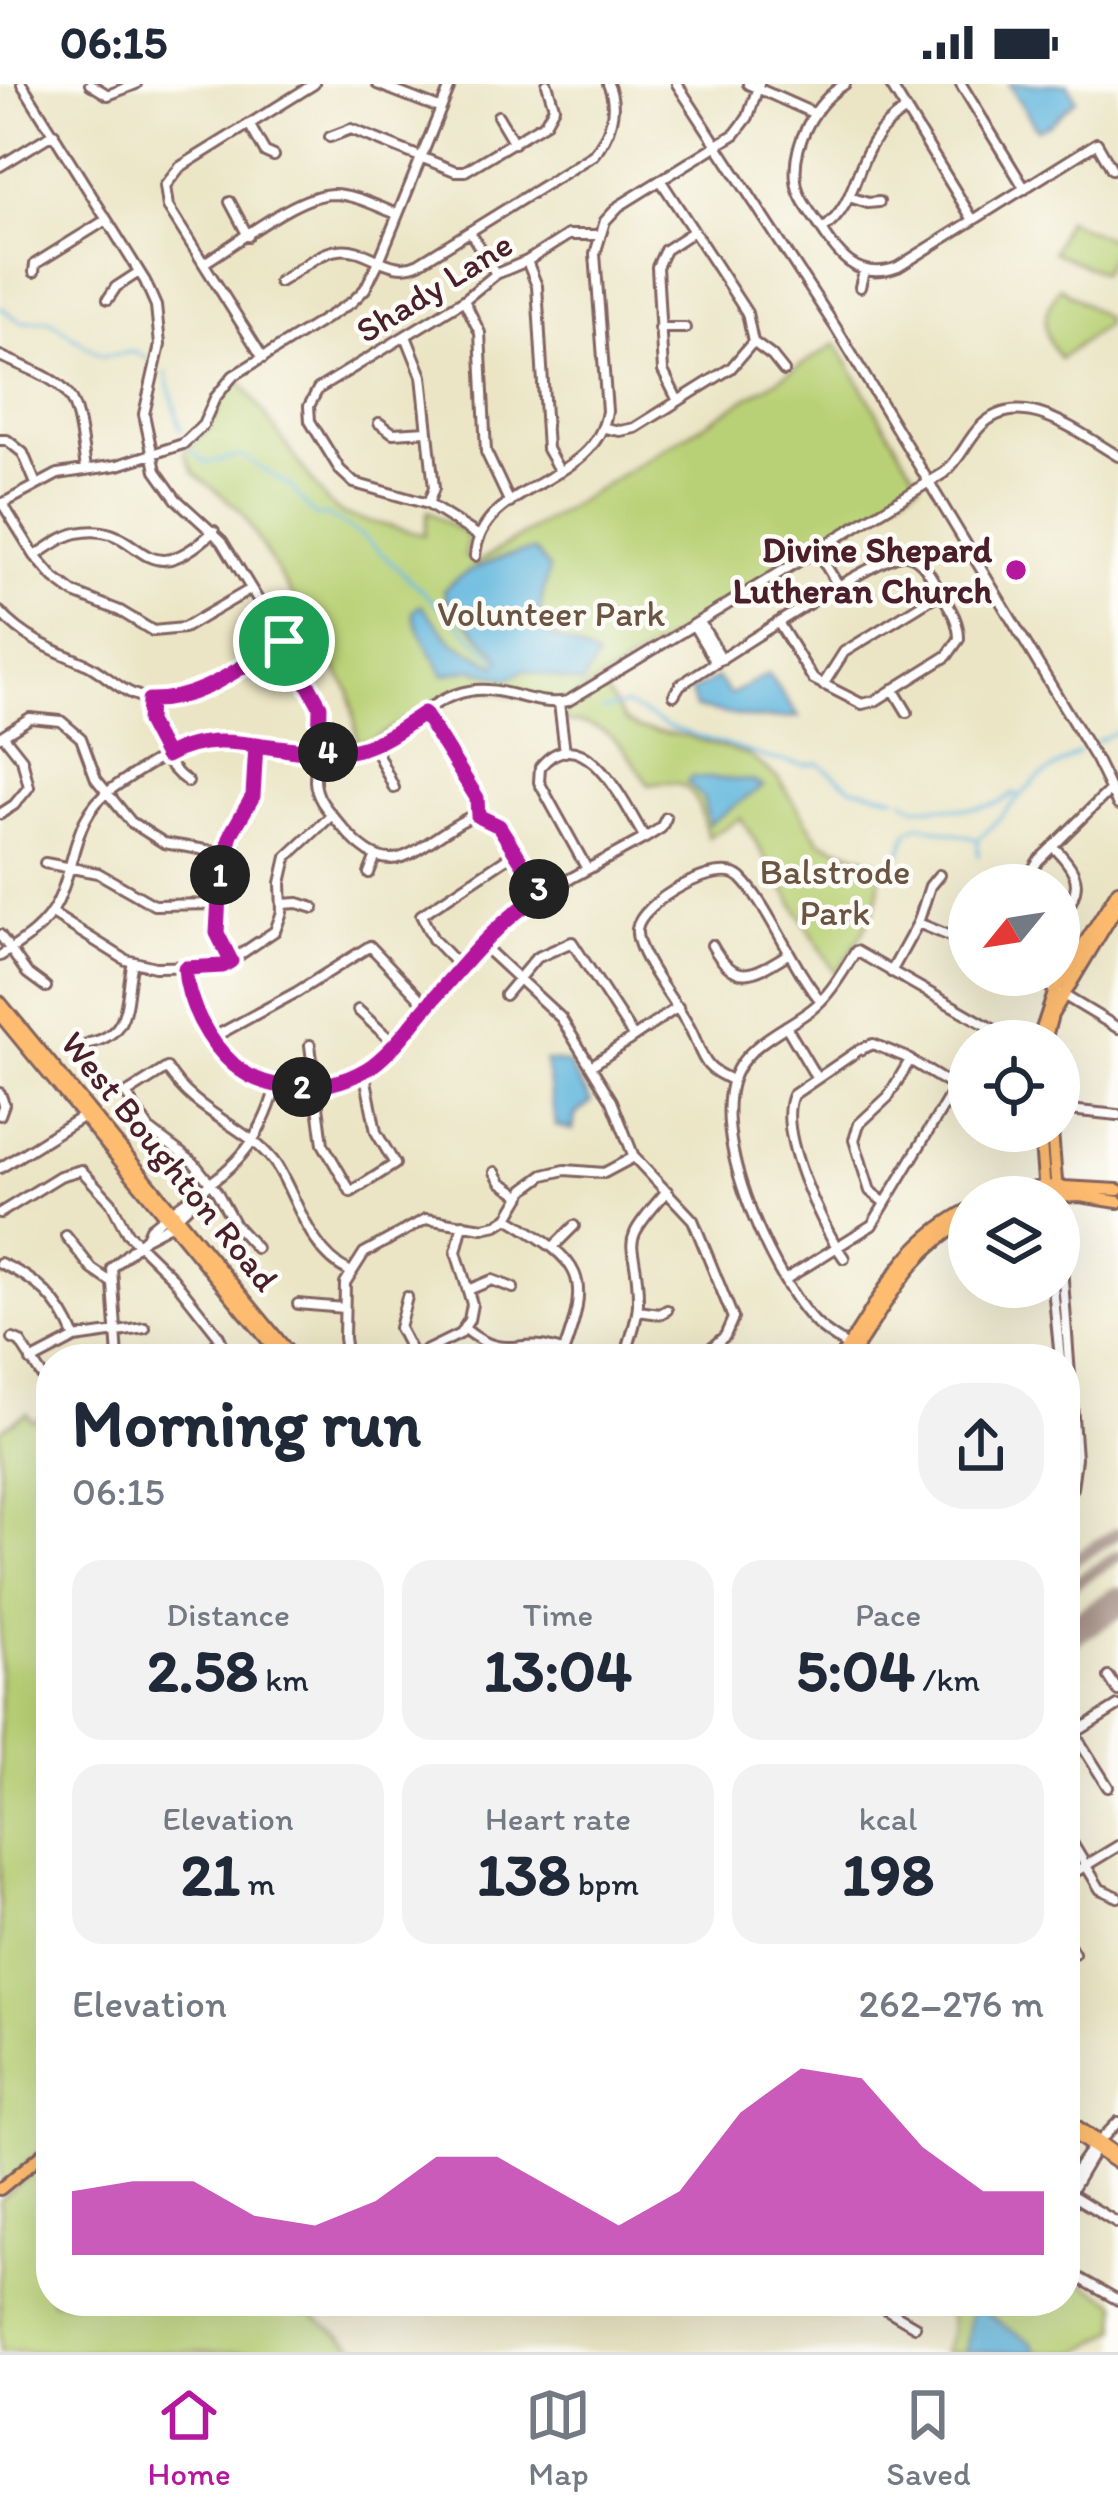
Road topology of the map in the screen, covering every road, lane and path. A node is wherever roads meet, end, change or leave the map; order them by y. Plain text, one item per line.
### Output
1 (22, 84) edge
2 (89, 84) edge
3 (136, 84) edge
4 (314, 84) edge
5 (377, 84) edge
6 (451, 84) edge
7 (547, 84) edge
8 (608, 84) edge
9 (677, 84) edge
10 (845, 84) edge
11 (890, 84) edge
12 (961, 84) edge
13 (755, 85) edge
14 (439, 108) junction
15 (906, 110) junction
16 (813, 113) junction
17 (497, 116) dead end
18 (249, 124) junction
19 (54, 133) junction
20 (607, 133) junction
21 (619, 134) dead end
22 (330, 137) dead end
23 (514, 143) junction
24 (716, 146) junction
25 (0, 152) edge
26 (274, 155) dead end
27 (419, 158) junction
28 (3, 164) edge
29 (1112, 169) dead end
30 (662, 181) junction
31 (1025, 189) junction
32 (849, 197) junction
33 (230, 202) dead end
34 (879, 202) dead end
35 (397, 214) junction
36 (106, 220) junction
37 (974, 220) junction
38 (822, 230) junction
39 (470, 232) junction
40 (694, 232) junction
41 (598, 235) junction
42 (248, 236) junction
43 (379, 261) junction
44 (527, 261) junction
45 (204, 263) junction
46 (864, 271) junction
47 (34, 272) dead end
48 (139, 272) junction
49 (496, 274) junction
50 (279, 282) dead end
51 (860, 287) dead end
52 (108, 299) dead end
53 (464, 300) junction
54 (659, 328) junction
55 (685, 328) dead end
56 (406, 336) junction
57 (753, 342) junction
58 (0, 356) edge
59 (263, 358) junction
60 (784, 371) dead end
61 (678, 401) junction
62 (379, 423) dead end
63 (604, 428) junction
64 (428, 431) junction
65 (6, 437) edge
66 (151, 456) junction
67 (1118, 456) edge
68 (86, 469) junction
69 (560, 472) junction
70 (927, 483) junction
71 (36, 484) junction
72 (510, 503) junction
73 (1, 504) edge
74 (428, 504) junction
75 (214, 531) junction
76 (479, 536) junction
77 (817, 551) junction
78 (35, 556) junction
79 (475, 556) dead end
80 (838, 587) junction
81 (251, 589) junction
82 (940, 593) junction
83 (0, 612) edge
84 (697, 624) junction
85 (779, 624) junction
86 (284, 641) junction
87 (719, 661) junction
88 (823, 685) junction
89 (893, 689) junction
90 (674, 695) dead end
91 (149, 700) junction
92 (559, 703) junction
93 (907, 712) dead end
94 (424, 713) junction
95 (2, 736) edge
96 (256, 744) junction
97 (374, 744) junction
98 (319, 752) junction
99 (565, 752) junction
100 (166, 756) junction
101 (188, 782) dead end
102 (394, 788) dead end
103 (1110, 790) junction
104 (106, 794) junction
105 (1118, 805) edge
106 (0, 814) edge
107 (332, 815) junction
108 (478, 816) junction
109 (666, 818) dead end
110 (645, 838) junction
111 (1052, 846) junction
112 (516, 852) junction
113 (224, 854) junction
114 (375, 858) junction
115 (45, 863) dead end
116 (1038, 864) edge
117 (1068, 864) edge
118 (69, 865) junction
119 (587, 869) junction
120 (369, 873) dead end
121 (939, 874) dead end
122 (1118, 890) edge
123 (542, 894) junction
124 (218, 904) junction
125 (282, 904) junction
126 (1118, 905) edge
127 (314, 908) dead end
128 (51, 914) junction
129 (918, 923) junction
130 (0, 935) edge
131 (948, 935) edge
132 (481, 944) junction
133 (712, 945) dead end
134 (10, 950) junction
135 (788, 954) junction
136 (0, 956) edge
137 (1080, 956) edge
138 (231, 961) junction
139 (1080, 961) edge
140 (133, 962) junction
141 (460, 967) junction
142 (185, 968) junction
143 (890, 971) junction
144 (519, 976) junction
145 (46, 987) dead end
146 (505, 995) dead end
147 (1066, 996) edge
148 (821, 1001) junction
149 (0, 1002) edge
150 (427, 1006) junction
151 (678, 1007) junction
152 (358, 1010) dead end
153 (0, 1015) edge
154 (977, 1020) edge
155 (786, 1026) junction
156 (1118, 1028) edge
157 (633, 1036) junction
158 (212, 1038) junction
159 (88, 1043) dead end
160 (395, 1044) junction
161 (310, 1045) dead end
162 (910, 1060) junction
163 (591, 1066) junction
164 (364, 1070) junction
165 (816, 1077) junction
166 (732, 1080) junction
167 (948, 1083) edge
168 (319, 1085) junction
169 (276, 1086) junction
170 (0, 1093) edge
171 (948, 1099) edge
172 (1080, 1112) edge
173 (87, 1113) junction
174 (1118, 1114) edge
175 (0, 1115) edge
176 (253, 1144) junction
177 (1042, 1152) joint
178 (634, 1157) junction
179 (0, 1168) edge
180 (495, 1172) dead end
181 (1037, 1176) edge
182 (1047, 1176) edge
183 (207, 1187) junction
184 (1118, 1190) edge
185 (667, 1191) junction
186 (1080, 1192) edge
187 (520, 1195) junction
188 (1080, 1198) edge
189 (1118, 1202) edge
190 (885, 1204) junction
191 (0, 1214) edge
192 (172, 1216) junction
193 (508, 1218) junction
194 (948, 1221) edge
195 (463, 1224) junction
196 (574, 1226) dead end
197 (948, 1232) edge
198 (66, 1236) dead end
199 (136, 1244) junction
200 (554, 1246) junction
201 (256, 1248) dead end
202 (837, 1248) junction
203 (844, 1258) dead end
204 (0, 1263) edge
205 (349, 1271) junction
206 (786, 1280) junction
207 (112, 1282) junction
208 (513, 1288) dead end
209 (468, 1289) junction
210 (407, 1297) dead end
211 (298, 1304) dead end
212 (344, 1308) junction
213 (1056, 1308) edge
214 (1065, 1308) edge
215 (668, 1310) dead end
216 (638, 1311) junction
217 (145, 1328) dead end
218 (465, 1329) junction
219 (114, 1334) junction
220 (75, 1338) junction
221 (14, 1339) dead end
222 (64, 1344) edge
223 (116, 1344) edge
224 (218, 1344) edge
225 (272, 1344) edge
226 (281, 1344) edge
227 (346, 1344) edge
228 (406, 1344) edge
229 (441, 1344) edge
230 (488, 1344) edge
231 (567, 1344) edge
232 (630, 1344) edge
233 (716, 1344) edge
234 (840, 1344) edge
235 (855, 1344) edge
236 (855, 1344) edge
237 (1059, 1344) edge
238 (1068, 1344) edge
239 (36, 1359) edge
240 (32, 1361) junction
241 (36, 1367) edge
242 (1109, 1677) dead end
243 (1118, 1691) edge
244 (1118, 1706) edge
245 (1080, 1729) edge
246 (1080, 1750) edge
247 (1108, 1787) dead end
248 (1118, 1846) edge
249 (1080, 1856) edge
250 (1086, 1865) junction
251 (1080, 1869) edge
252 (1118, 1898) edge
253 (1118, 2122) edge
254 (1080, 2131) edge
255 (1080, 2136) edge
256 (1097, 2145) junction
257 (1118, 2155) edge
258 (36, 2161) edge
259 (1118, 2164) edge
260 (1080, 2168) edge
261 (0, 2193) edge
262 (1080, 2201) edge
263 (1118, 2224) edge
264 (1080, 2278) edge
265 (1118, 2300) edge
266 (898, 2316) edge
267 (915, 2326) dead end

1 - 19 street
2 - 3 street
4 - 18 street
5 - 14 street
6 - 14 street
7 - 23 street
8 - 20 street
9 - 24 street
10 - 16 street
11 - 15 street
12 - 31 street
13 - 16 street
13 - 24 street
14 - 27 street
15 - 32 street
15 - 37 street
16 - 38 street
17 - 23 street
18 - 26 street
18 - 45 street
19 - 28 street
19 - 36 street
20 - 21 street
20 - 39 street
22 - 27 street
23 - 27 street
24 - 30 street
24 - 70 street
25 - 28 street
27 - 35 street
29 - 31 street
30 - 40 street
30 - 41 street
31 - 37 street
32 - 34 street
32 - 38 street
33 - 42 street
35 - 42 street
35 - 43 street
36 - 47 street
36 - 48 street
37 - 46 street
38 - 46 street
39 - 43 street
39 - 49 street
40 - 54 street
40 - 57 street
41 - 44 street, Shady Lane
41 - 63 street
42 - 45 street
43 - 50 street
43 - 59 street
44 - 49 street, Shady Lane
44 - 69 street
45 - 59 street
46 - 51 street
48 - 52 street
48 - 66 street
49 - 53 street, Shady Lane
53 - 56 street, Shady Lane
53 - 72 street
54 - 55 street
54 - 61 street
56 - 64 street
56 - 74 street, Shady Lane
57 - 60 street
57 - 61 street
58 - 68 street
59 - 66 street
61 - 63 street
62 - 64 street
63 - 69 street
64 - 74 street
65 - 71 street
66 - 68 street
66 - 75 street
67 - 70 street
68 - 71 street
69 - 72 street
70 - 77 street
70 - 103 street
71 - 73 street
72 - 76 street
73 - 78 street
74 - 76 street
75 - 78 street
75 - 81 street
76 - 79 street
77 - 80 street
77 - 84 street
78 - 81 street
80 - 82 street
80 - 85 street
81 - 86 street
82 - 88 street
82 - 89 street
83 - 91 street
84 - 87 street
84 - 92 street
85 - 87 street
85 - 88 street
86 - 91 street
86 - 98 street
87 - 90 street
88 - 89 street
89 - 93 street
91 - 100 street
92 - 94 street
92 - 99 street
94 - 97 street
94 - 108 street
95 - 104 street
95 - 106 street
96 - 98 street
96 - 100 street
96 - 113 street
97 - 98 street
97 - 102 street
98 - 107 street
99 - 110 street
99 - 119 street
100 - 101 street
100 - 104 street
103 - 105 street
103 - 111 street
104 - 113 street
104 - 118 street
107 - 114 street
107 - 125 street
108 - 112 street
108 - 114 street
109 - 110 street
110 - 119 street
111 - 116 street
111 - 117 street
112 - 123 street
112 - 141 street
113 - 124 street
114 - 120 street
115 - 118 street
118 - 124 street
118 - 128 street
119 - 123 street
121 - 129 street
122 - 137 main road
123 - 132 street
124 - 138 street
125 - 127 street
125 - 138 street
126 - 139 main road
128 - 134 street
128 - 140 street
129 - 131 street
129 - 143 street
130 - 134 street
132 - 141 street
132 - 144 street
133 - 135 street
134 - 136 street
134 - 145 street
135 - 148 street
135 - 151 street
138 - 142 street
140 - 142 street
140 - 159 street
141 - 150 street
142 - 158 street
143 - 148 street
143 - 154 street
144 - 146 street
144 - 157 street
144 - 163 street
147 - 156 street
148 - 155 street
149 - 173 main road, West Boughton Road
150 - 158 street
150 - 160 street
151 - 157 street
151 - 166 street
152 - 160 street
153 - 173 main road, West Boughton Road
155 - 165 street
155 - 166 street
157 - 163 street
158 - 169 street
160 - 164 street
161 - 168 street
162 - 165 street
162 - 167 street
162 - 190 street
163 - 178 street
164 - 168 street
164 - 168 street
165 - 202 street
166 - 206 street
168 - 169 street
169 - 176 street
170 - 175 street
171 - 190 street
172 - 174 street
173 - 179 street
173 - 192 main road, West Boughton Road
176 - 183 street
176 - 183 street
176 - 205 street
177 - 181 main road
177 - 182 main road
178 - 185 street
178 - 187 street
180 - 187 street
183 - 192 street
183 - 201 street
184 - 186 main road
185 - 216 street
185 - 233 street
187 - 193 street
188 - 189 main road
190 - 202 street
191 - 199 street
192 - 199 street
192 - 225 main road, West Boughton Road
192 - 226 main road, West Boughton Road
193 - 195 street
193 - 200 street
194 - 235 main road
195 - 205 street
195 - 209 street
196 - 200 street
197 - 236 main road
198 - 207 street
199 - 207 street
199 - 224 street
200 - 231 street
202 - 203 street
202 - 206 street
204 - 220 street
205 - 212 street
206 - 234 street
207 - 219 street
208 - 209 street
209 - 218 street
210 - 228 street
211 - 212 street
212 - 227 street
213 - 237 street
214 - 238 street
215 - 216 street
216 - 232 street
217 - 219 street
218 - 229 street
218 - 230 street
219 - 220 street
219 - 223 street
220 - 222 street
221 - 240 street
239 - 240 street
240 - 241 street
242 - 243 street
244 - 245 street
246 - 247 street
248 - 250 street
249 - 250 street
250 - 251 street
250 - 252 street
253 - 256 street
254 - 256 main road
255 - 256 main road
256 - 257 main road
256 - 259 main road
256 - 260 street
258 - 261 main road
262 - 263 street
264 - 265 street
266 - 267 street

